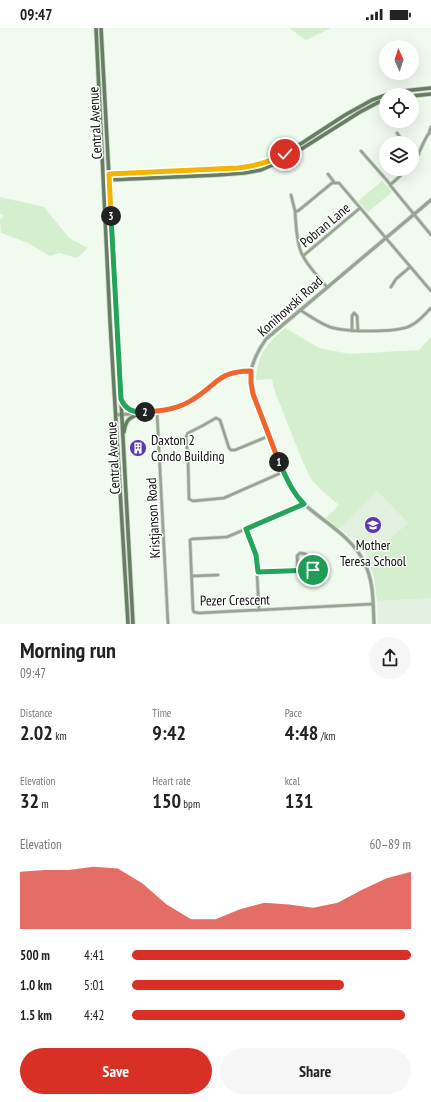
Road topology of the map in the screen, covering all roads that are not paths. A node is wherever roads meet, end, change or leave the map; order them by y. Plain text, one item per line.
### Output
1 (96, 28) edge
2 (100, 28) edge
3 (431, 88) edge
4 (431, 94) edge
5 (419, 95) edge
6 (379, 102) edge
7 (431, 127) edge
8 (397, 133) dead end
9 (430, 133) edge
10 (399, 136) edge
11 (361, 151) dead end
12 (419, 154) edge
13 (103, 174) junction
14 (109, 174) junction
15 (328, 174) dead end
16 (400, 176) edge
17 (104, 180) junction
18 (109, 180) junction
19 (334, 182) junction
20 (390, 185) junction
21 (291, 195) dead end
22 (431, 200) edge
23 (360, 208) junction
24 (295, 211) junction
25 (414, 214) junction
26 (431, 235) edge
27 (385, 238) junction
28 (303, 256) junction
29 (410, 267) junction
30 (327, 287) junction
31 (391, 287) dead end
32 (431, 292) edge
33 (431, 308) edge
34 (300, 310) junction
35 (352, 331) junction
36 (358, 331) junction
37 (251, 371) junction
38 (121, 399) junction
39 (157, 412) junction
40 (141, 413) junction
41 (122, 414) junction
42 (116, 415) junction
43 (269, 436) junction
44 (123, 439) junction
45 (283, 472) junction
46 (304, 504) junction
47 (246, 529) junction
48 (298, 570) junction
49 (258, 572) junction
50 (218, 575) dead end
51 (192, 576) junction
52 (373, 604) junction
53 (259, 610) junction
54 (128, 624) edge
55 (133, 624) edge
56 (168, 624) edge
57 (374, 624) edge

1 - 13 main road, Central Avenue
2 - 14 main road, Central Avenue
3 - 14 main road
4 - 5 main road
6 - 18 main road
7 - 9 street
8 - 10 street
9 - 12 street
11 - 20 street
13 - 14 main road
13 - 17 main road, Central Avenue
14 - 18 main road, Central Avenue
15 - 19 street
16 - 20 street
17 - 18 main road
17 - 42 main road, Central Avenue
18 - 38 main road, Central Avenue
19 - 23 street
19 - 24 street
20 - 25 street
21 - 24 street
22 - 25 street, Konihowski Road
23 - 27 street
23 - 28 street, Pobran Lane
24 - 28 street
25 - 26 street
25 - 27 street, Konihowski Road
27 - 29 street
27 - 30 street, Konihowski Road
28 - 30 street
29 - 31 street
29 - 32 street
30 - 34 street, Konihowski Road
33 - 36 street
34 - 35 street
34 - 37 street, Konihowski Road
35 - 36 street
35 - 36 street
37 - 39 street
37 - 43 street, Konihowski Road
38 - 40 main road
38 - 41 main road, Central Avenue
39 - 40 street
39 - 56 street, Kristjanson Road
40 - 41 street
40 - 44 main road
41 - 42 street
41 - 44 main road, Central Avenue
42 - 54 main road, Central Avenue
43 - 45 street, Konihowski Road
43 - 45 street
44 - 55 main road, Central Avenue
45 - 46 street, Konihowski Road
46 - 47 street, Pezer Crescent
46 - 52 street, Konihowski Road
47 - 49 street
47 - 51 street, Pezer Crescent
48 - 48 street
48 - 49 street
49 - 53 street
50 - 51 street
51 - 53 street, Pezer Crescent
52 - 53 street, Pezer Crescent
52 - 57 street, Konihowski Road

